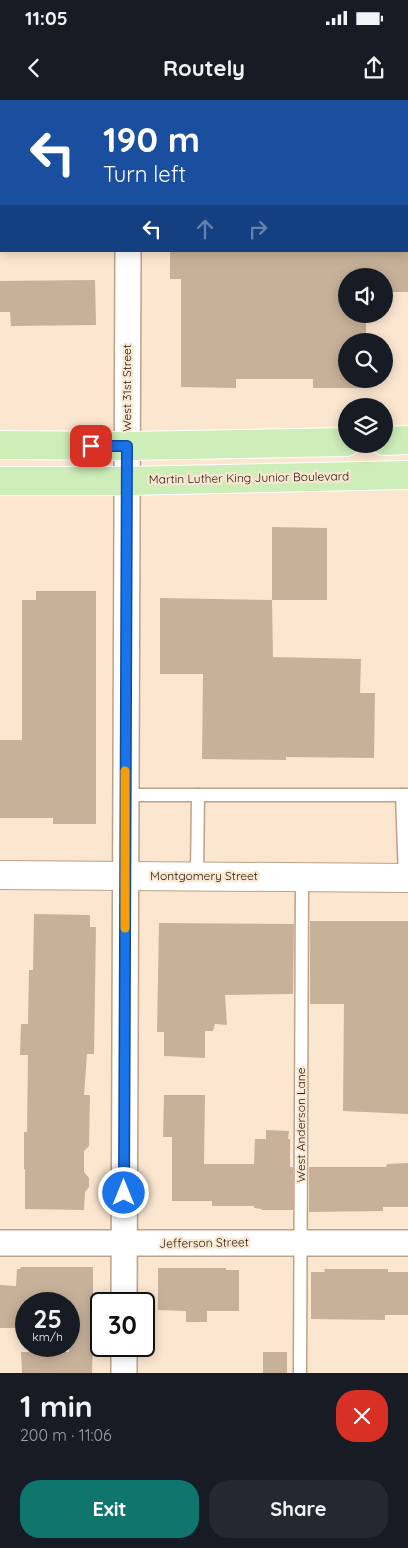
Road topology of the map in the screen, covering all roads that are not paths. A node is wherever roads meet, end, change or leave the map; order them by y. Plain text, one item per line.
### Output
1 (128, 252) edge
2 (408, 440) edge
3 (393, 441) edge
4 (338, 442) edge
5 (0, 445) edge
6 (127, 446) junction
7 (408, 475) edge
8 (126, 480) junction
9 (0, 481) edge
10 (125, 795) junction
11 (198, 795) junction
12 (405, 795) edge
13 (0, 875) edge
14 (125, 876) junction
15 (196, 876) junction
16 (302, 877) junction
17 (407, 878) edge
18 (301, 1242) junction
19 (0, 1243) edge
20 (408, 1243) edge
21 (124, 1244) junction
22 (124, 1292) edge
23 (124, 1357) edge
24 (124, 1373) edge
25 (300, 1373) edge

1 - 6 street, West 31st Street
2 - 3 main road
4 - 6 main road
5 - 6 main road
6 - 8 street, West 31st Street
7 - 8 main road, Martin Luther King Junior Boulevard
8 - 9 main road, Martin Luther King Junior Boulevard
8 - 10 street, West 31st Street
10 - 11 lane
10 - 14 street, West 31st Street
11 - 12 lane
11 - 15 lane
12 - 17 lane
13 - 14 main road, Montgomery Street
14 - 15 main road, Montgomery Street
14 - 21 street, West 31st Street
15 - 16 main road, Montgomery Street
16 - 17 main road, Montgomery Street
16 - 18 lane, West Anderson Lane
18 - 20 street, Jefferson Street
18 - 21 street, Jefferson Street
18 - 25 lane, West Anderson Lane
19 - 21 street, Jefferson Street
21 - 22 street, West 31st Street
23 - 24 street

